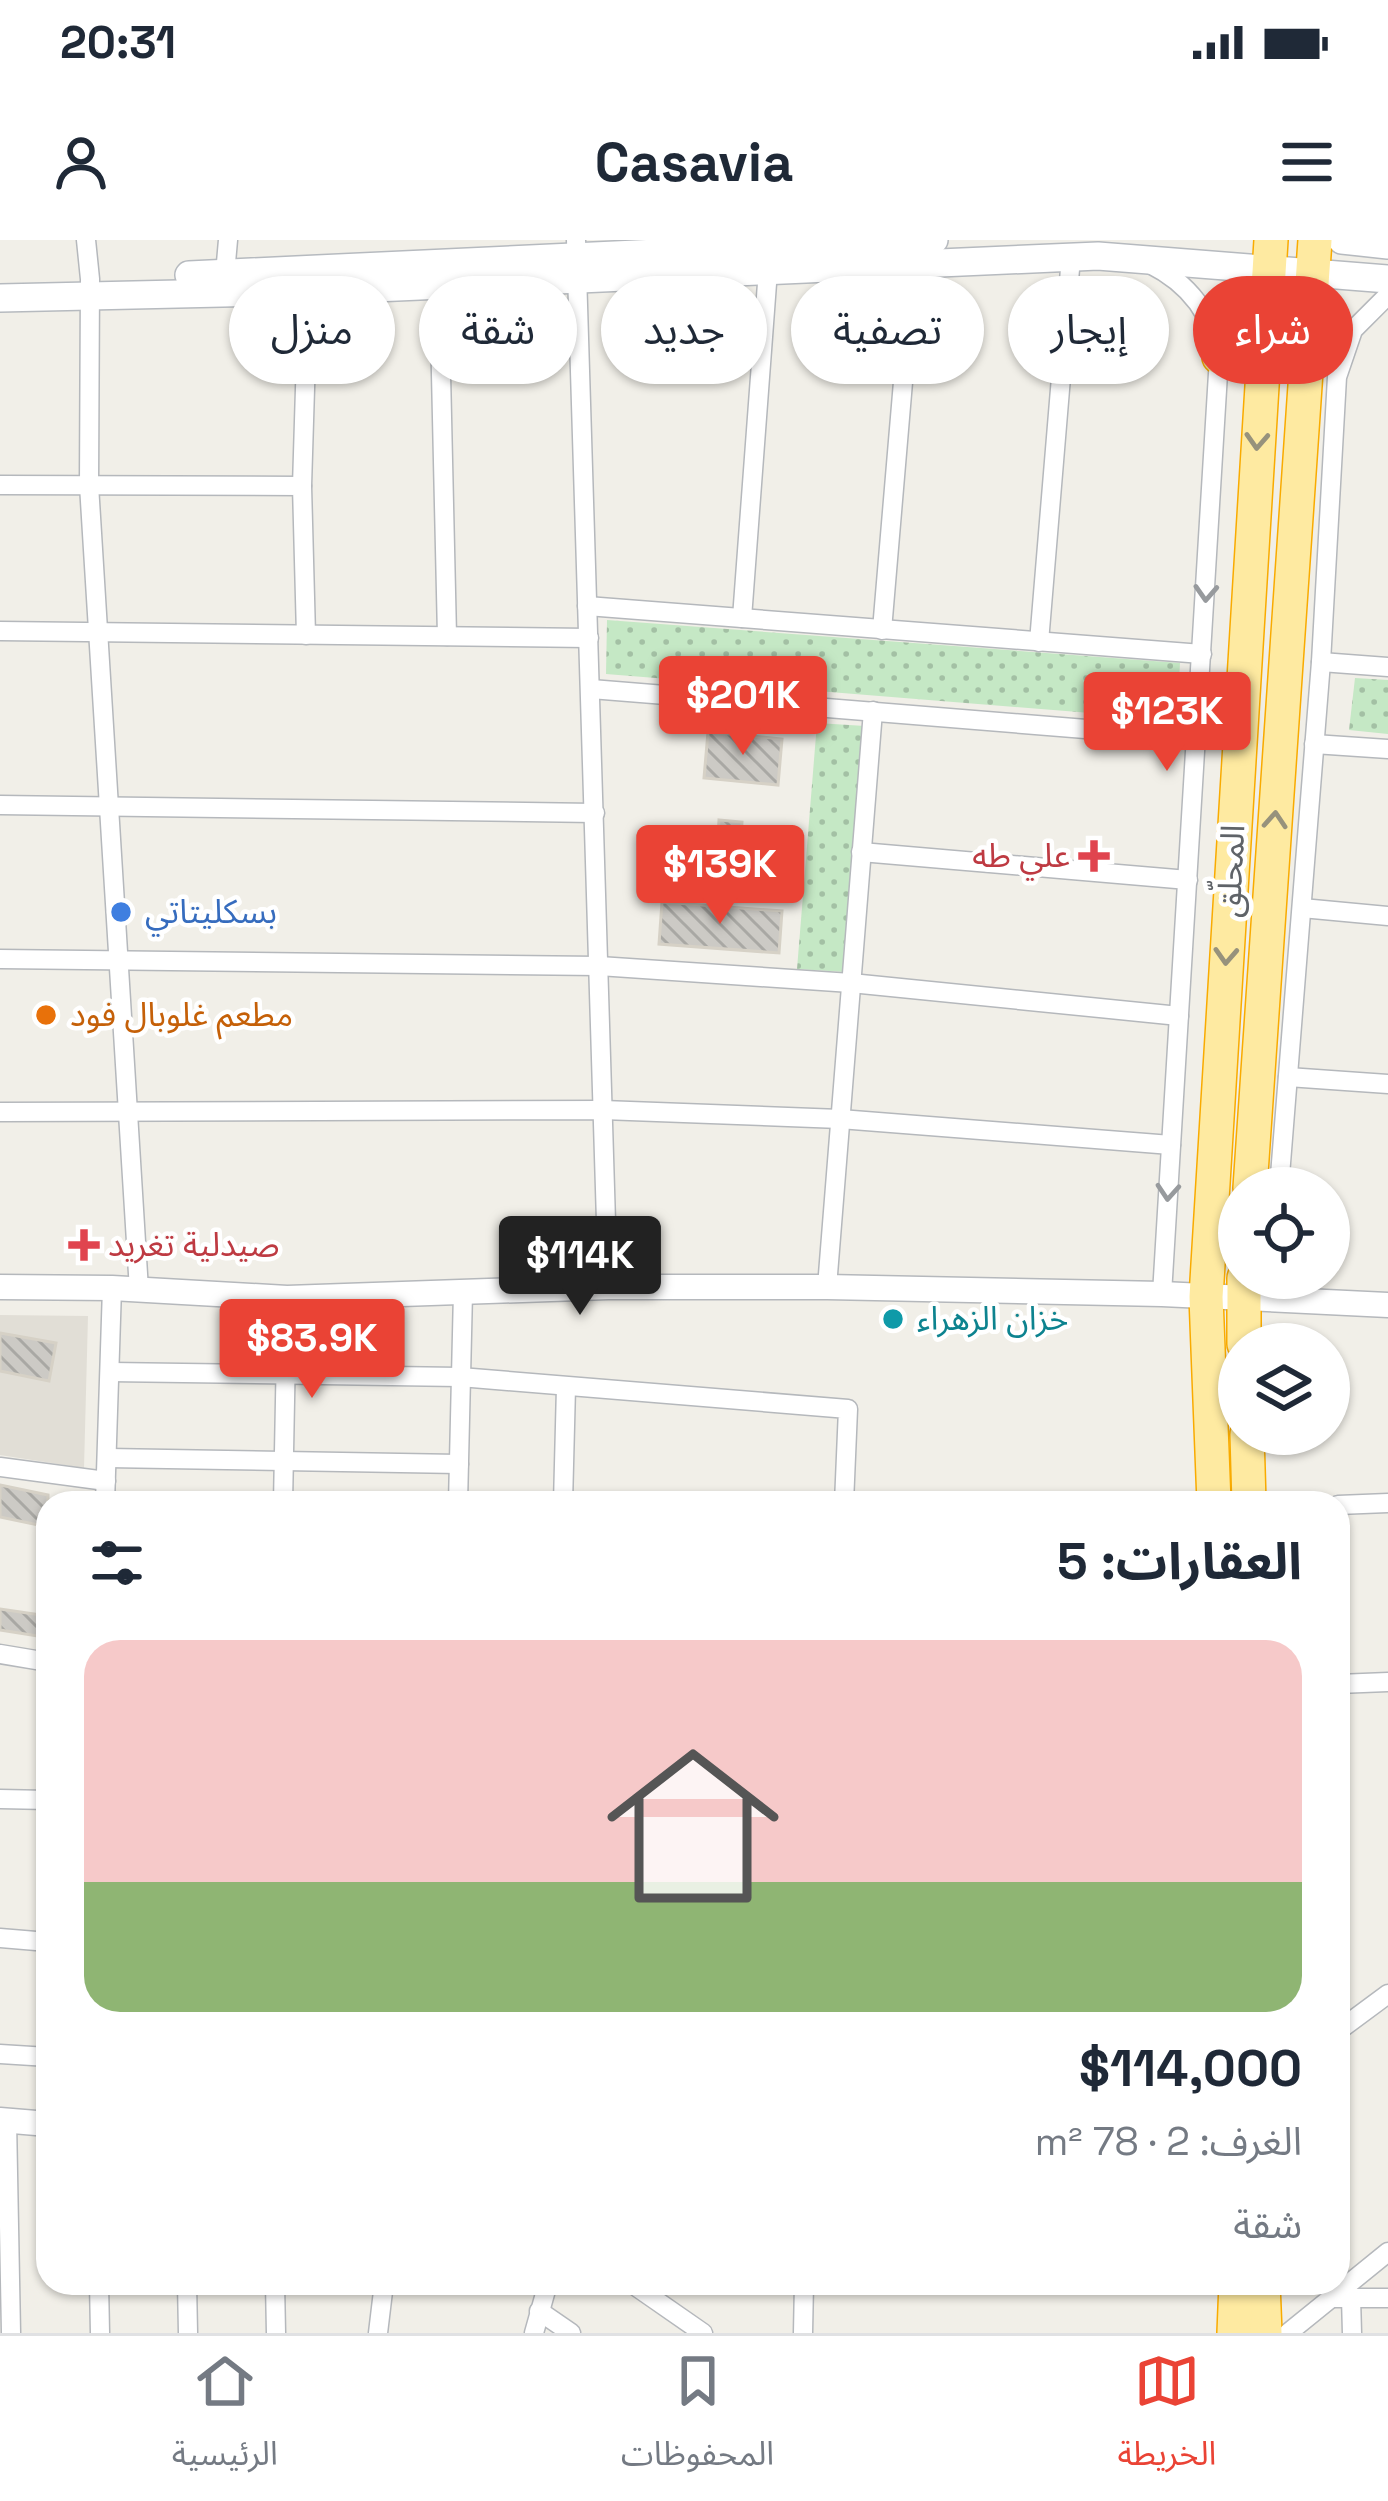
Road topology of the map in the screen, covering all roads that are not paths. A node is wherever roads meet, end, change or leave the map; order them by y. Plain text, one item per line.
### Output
1 (86, 240) edge
2 (228, 240) edge
3 (1342, 240) edge
4 (1388, 244) edge
5 (925, 246) edge
6 (768, 253) edge
7 (1269, 255) edge
8 (1071, 257) junction
9 (1314, 257) edge
10 (577, 259) edge
11 (1140, 260) junction
12 (225, 274) junction
13 (490, 276) edge
14 (1388, 279) edge
15 (0, 283) edge
16 (90, 287) junction
17 (229, 290) edge
18 (1388, 295) edge
19 (1193, 296) edge
20 (0, 298) edge
21 (1353, 330) edge
22 (305, 384) edge
23 (441, 384) edge
24 (1218, 384) edge
25 (1261, 384) edge
26 (1320, 384) edge
27 (1321, 384) edge
28 (0, 485) edge
29 (89, 485) junction
30 (302, 486) junction
31 (587, 606) junction
32 (742, 618) junction
33 (882, 630) junction
34 (0, 631) edge
35 (99, 633) junction
36 (306, 635) junction
37 (446, 636) junction
38 (589, 638) junction
39 (1040, 642) junction
40 (1202, 654) junction
41 (1321, 662) junction
42 (1388, 667) edge
43 (592, 689) junction
44 (873, 711) junction
45 (1197, 738) junction
46 (1314, 744) junction
47 (1388, 749) edge
48 (0, 805) edge
49 (110, 807) junction
50 (595, 813) junction
51 (861, 852) junction
52 (1188, 880) junction
53 (1302, 908) junction
54 (1388, 916) edge
55 (0, 959) edge
56 (119, 959) junction
57 (599, 966) junction
58 (851, 983) junction
59 (1179, 1016) junction
60 (1288, 1076) junction
61 (1388, 1084) edge
62 (603, 1110) junction
63 (0, 1112) edge
64 (128, 1113) junction
65 (840, 1119) junction
66 (1171, 1145) junction
67 (1252, 1167) edge
68 (1282, 1167) edge
69 (0, 1287) edge
70 (608, 1287) junction
71 (827, 1287) junction
72 (112, 1288) junction
73 (140, 1290) junction
74 (463, 1292) junction
75 (1162, 1294) junction
76 (1218, 1296) edge
77 (287, 1298) junction
78 (1206, 1298) junction
79 (1339, 1299) edge
80 (1388, 1305) edge
81 (110, 1372) junction
82 (286, 1374) junction
83 (460, 1377) junction
84 (566, 1388) junction
85 (1248, 1455) edge
86 (108, 1458) junction
87 (284, 1459) junction
88 (459, 1464) junction
89 (0, 1467) edge
90 (106, 1480) junction
91 (106, 1491) edge
92 (283, 1491) edge
93 (458, 1491) edge
94 (563, 1491) edge
95 (845, 1491) edge
96 (1214, 1491) edge
97 (1249, 1491) edge
98 (1388, 1503) edge
99 (1350, 1505) edge
100 (0, 1654) edge
101 (36, 1660) edge
102 (1388, 1682) edge
103 (1350, 1684) edge
104 (0, 1799) edge
105 (36, 1800) edge
106 (0, 1938) edge
107 (36, 1941) edge
108 (1388, 1994) edge
109 (1350, 2022) edge
110 (0, 2054) edge
111 (36, 2056) edge
112 (3, 2120) edge
113 (36, 2123) edge
114 (1388, 2252) edge
115 (1350, 2290) edge
116 (98, 2295) edge
117 (187, 2295) edge
118 (275, 2295) edge
119 (383, 2295) edge
120 (544, 2295) edge
121 (649, 2295) edge
122 (805, 2295) edge
123 (1236, 2295) edge
124 (1263, 2295) edge
125 (1345, 2295) edge
126 (1342, 2298) junction
127 (1388, 2298) edge
128 (539, 2311) junction
129 (10, 2333) edge
130 (100, 2333) edge
131 (188, 2333) edge
132 (276, 2333) edge
133 (378, 2333) edge
134 (534, 2333) edge
135 (571, 2333) edge
136 (704, 2333) edge
137 (803, 2333) edge
138 (1234, 2333) edge
139 (1265, 2333) edge
140 (1288, 2333) edge
141 (1352, 2333) edge

1 - 16 street
2 - 12 street
3 - 4 main road
5 - 6 main road
5 - 8 main road
5 - 33 street
6 - 10 main road
6 - 32 street
7 - 9 main road
7 - 11 main road
8 - 11 main road
8 - 39 street
9 - 14 main road
10 - 12 main road
10 - 13 main road
10 - 31 street
11 - 19 street
12 - 16 main road
15 - 16 main road
16 - 17 main road
16 - 20 main road
16 - 29 street
18 - 21 street
22 - 30 street
23 - 37 street
24 -> 40 street
25 -> 78 highway, المحلّق
67 -> 26 highway, المحلّق
27 - 41 street
28 - 29 street
29 - 30 street
29 - 35 street
30 - 36 street
31 - 32 street
31 - 38 street
32 - 33 street
33 - 39 street
34 - 35 street
35 - 36 street
35 - 49 street
36 - 37 street
37 - 38 street
38 - 43 street
39 - 40 street
40 - 45 street
41 - 42 street
41 - 46 street
43 - 44 street
43 - 50 street
44 - 45 street
44 - 51 street
45 - 52 street
46 - 47 street
46 - 53 street
48 - 49 street
49 - 50 street
49 - 56 street
50 - 57 street
51 - 52 street
51 - 58 street
52 - 59 street
53 - 54 street
53 - 60 street
55 - 56 street
56 - 57 street
56 - 64 street
57 - 58 street
57 - 62 street
58 - 59 street
58 - 65 street
59 - 66 street
60 - 61 street
60 - 68 street
62 - 64 street
62 - 65 street
62 - 70 street
63 - 64 street
64 - 73 street
65 - 66 street
65 - 71 street
66 -> 75 street
69 - 72 street
70 - 71 street
70 - 74 street
71 - 75 street
72 - 73 street
72 - 81 street
73 - 77 street
74 - 77 street
74 - 83 street
75 - 78 street
76 - 78 street
77 - 82 street
78 - 96 highway, المحلّق
79 - 80 street
81 - 82 street
81 - 86 street
82 - 83 street
82 - 87 street
83 - 84 street
83 - 88 street
84 - 94 street
84 - 95 street
85 - 97 highway
86 - 87 street
86 - 90 street
87 - 88 street
87 - 92 street
88 - 93 street
89 - 90 street
90 - 91 street
98 - 99 street
100 - 101 street
102 - 103 street
104 - 105 street
106 - 107 street
108 - 109 street
110 - 111 street
112 - 113 street
112 - 129 street
114 - 115 street
116 - 130 street
117 - 131 street
118 - 132 street
119 - 133 street
120 - 128 street
121 - 136 street
122 - 137 street
123 - 138 highway
124 - 139 highway
125 - 126 street
126 - 127 street
126 - 140 street
126 - 141 street
128 - 134 street
128 - 135 street

